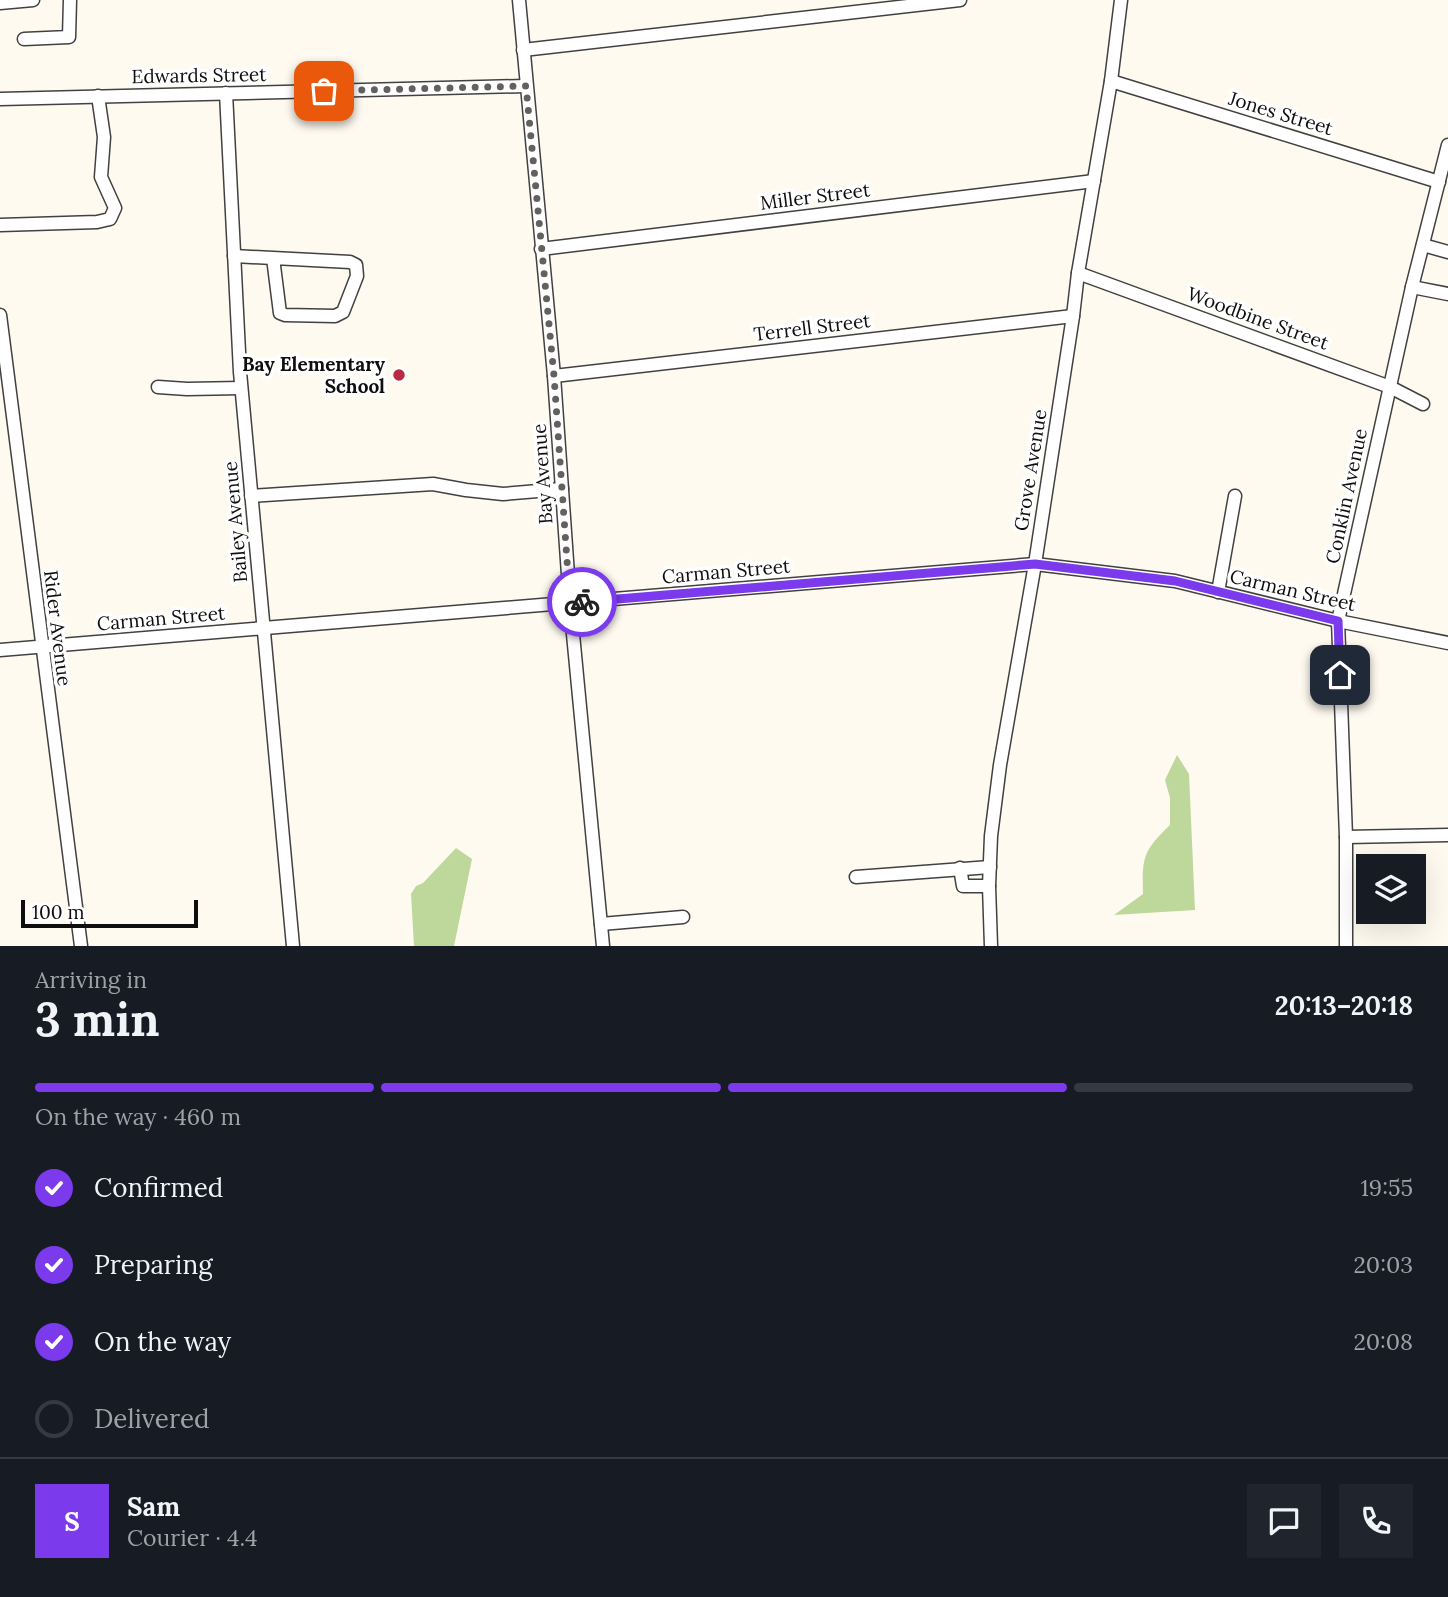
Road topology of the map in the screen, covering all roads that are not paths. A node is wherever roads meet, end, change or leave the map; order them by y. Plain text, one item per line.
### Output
1 (33, 0) edge
2 (70, 0) edge
3 (519, 0) edge
4 (960, 0) edge
5 (1121, 0) edge
6 (0, 3) edge
7 (843, 6) edge
8 (24, 39) dead end
9 (523, 50) junction
10 (1111, 81) junction
11 (526, 86) junction
12 (226, 93) junction
13 (98, 96) junction
14 (0, 99) edge
15 (1448, 145) edge
16 (1094, 181) junction
17 (1439, 182) junction
18 (0, 225) edge
19 (1423, 245) junction
20 (541, 248) junction
21 (1448, 252) edge
22 (234, 256) junction
23 (273, 258) junction
24 (1078, 273) junction
25 (1412, 287) junction
26 (1448, 294) edge
27 (0, 315) edge
28 (1073, 316) junction
29 (554, 376) junction
30 (158, 387) dead end
31 (1390, 387) junction
32 (241, 388) junction
33 (1423, 404) dead end
34 (562, 489) junction
35 (251, 496) junction
36 (1235, 496) dead end
37 (1035, 564) junction
38 (1218, 592) junction
39 (570, 603) junction
40 (1338, 621) junction
41 (264, 628) junction
42 (1448, 643) edge
43 (41, 647) junction
44 (0, 650) edge
45 (1448, 835) edge
46 (1346, 837) junction
47 (990, 867) junction
48 (960, 869) junction
49 (856, 877) dead end
50 (989, 886) junction
51 (684, 917) dead end
52 (601, 924) junction
53 (80, 946) edge
54 (293, 946) edge
55 (603, 946) edge
56 (991, 946) edge
57 (1346, 946) edge

1 - 6 street
2 - 8 street
3 - 9 street, Bay Avenue
4 - 7 street
5 - 10 street, Grove Avenue
7 - 9 street
9 - 11 street, Bay Avenue
10 - 16 street, Grove Avenue
10 - 17 street, Jones Street
11 - 12 street, Edwards Street
11 - 20 street, Bay Avenue
12 - 13 street, Edwards Street
12 - 22 street, Bailey Avenue
13 - 14 street, Edwards Street
13 - 18 street
15 - 17 street, Conklin Avenue
16 - 20 street, Miller Street
16 - 24 street, Grove Avenue
17 - 19 street, Conklin Avenue
19 - 21 street
19 - 25 street, Conklin Avenue
20 - 29 street, Bay Avenue
22 - 23 street
22 - 32 street, Bailey Avenue
23 - 23 street
24 - 28 street, Grove Avenue
24 - 31 street, Woodbine Street
25 - 26 street
25 - 31 street, Conklin Avenue
27 - 43 street, Rider Avenue
28 - 29 street, Terrell Street
28 - 37 street, Grove Avenue
29 - 34 street, Bay Avenue
30 - 32 street
31 - 33 street, Woodbine Street
31 - 40 street, Conklin Avenue
32 - 35 street, Bailey Avenue
34 - 35 street
34 - 39 street, Bay Avenue
35 - 41 street, Bailey Avenue
36 - 38 street
37 - 38 street, Carman Street
37 - 39 street, Carman Street
37 - 47 street, Grove Avenue
38 - 40 street, Carman Street
39 - 41 street, Carman Street
39 - 52 street, Bay Avenue
40 - 42 street, Carman Street
40 - 46 street, Conklin Avenue
41 - 43 street, Carman Street
41 - 54 street, Bailey Avenue
43 - 44 street, Carman Street
43 - 53 street, Rider Avenue
45 - 46 street
46 - 57 street, Conklin Avenue
47 - 48 street
47 - 50 street, Grove Avenue
48 - 49 street
48 - 50 street
50 - 56 street, Grove Avenue
51 - 52 street
52 - 55 street, Bay Avenue

